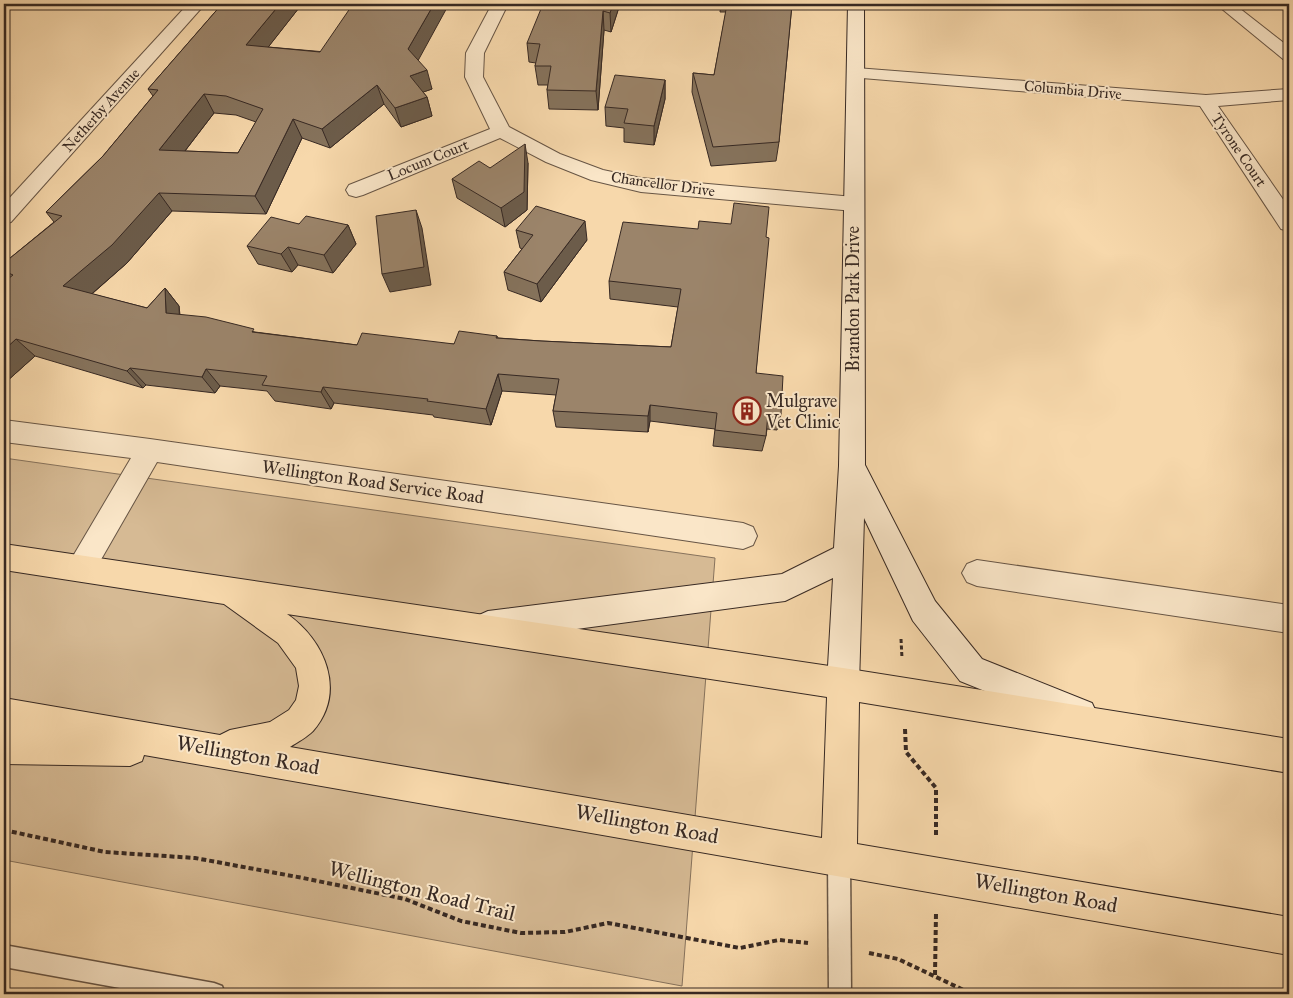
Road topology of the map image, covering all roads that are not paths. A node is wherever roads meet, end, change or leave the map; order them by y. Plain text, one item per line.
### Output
1 (197, 4) edge
2 (500, 4) edge
3 (856, 4) edge
4 (1224, 4) edge
5 (1289, 55) edge
6 (856, 73) junction
7 (1289, 94) edge
8 (1206, 101) junction
9 (501, 131) junction
10 (356, 190) dead end
11 (854, 204) junction
12 (4, 217) edge
13 (1289, 224) edge
14 (4, 431) edge
15 (150, 450) junction
16 (852, 466) junction
17 (743, 536) dead end
18 (848, 556) junction
19 (4, 557) edge
20 (80, 568) junction
21 (977, 573) dead end
22 (229, 591) junction
23 (1289, 619) edge
24 (474, 628) junction
25 (843, 684) junction
26 (4, 714) edge
27 (1115, 728) junction
28 (4, 747) edge
29 (218, 750) junction
30 (1289, 756) edge
31 (839, 858) junction
32 (1289, 936) edge
33 (4, 956) edge
34 (214, 994) edge
35 (840, 994) edge

1 - 12 street, Netherby Avenue
2 - 9 street
3 - 6 street, Brandon Park Drive
4 - 5 street
6 - 8 street, Columbia Drive
6 - 11 street, Brandon Park Drive
7 - 8 street, Columbia Drive
8 - 13 street, Tyrone Court
9 - 10 street, Locum Court
9 - 11 street, Chancellor Drive
11 - 16 street, Brandon Park Drive
14 - 15 street, Wellington Road Service Road
15 - 17 street, Wellington Road Service Road
15 - 20 street
16 - 18 street, Brandon Park Drive
16 - 27 street
18 - 24 street
18 - 25 street, Brandon Park Drive
19 - 20 highway
20 - 22 highway
21 - 23 street
22 - 24 highway
22 - 29 highway
24 - 25 highway
25 - 27 highway
25 - 31 highway
26 - 29 highway, Wellington Road
27 - 30 highway
28 - 29 highway
29 - 31 highway, Wellington Road
31 - 32 highway, Wellington Road
31 - 35 lane
33 - 34 lane

